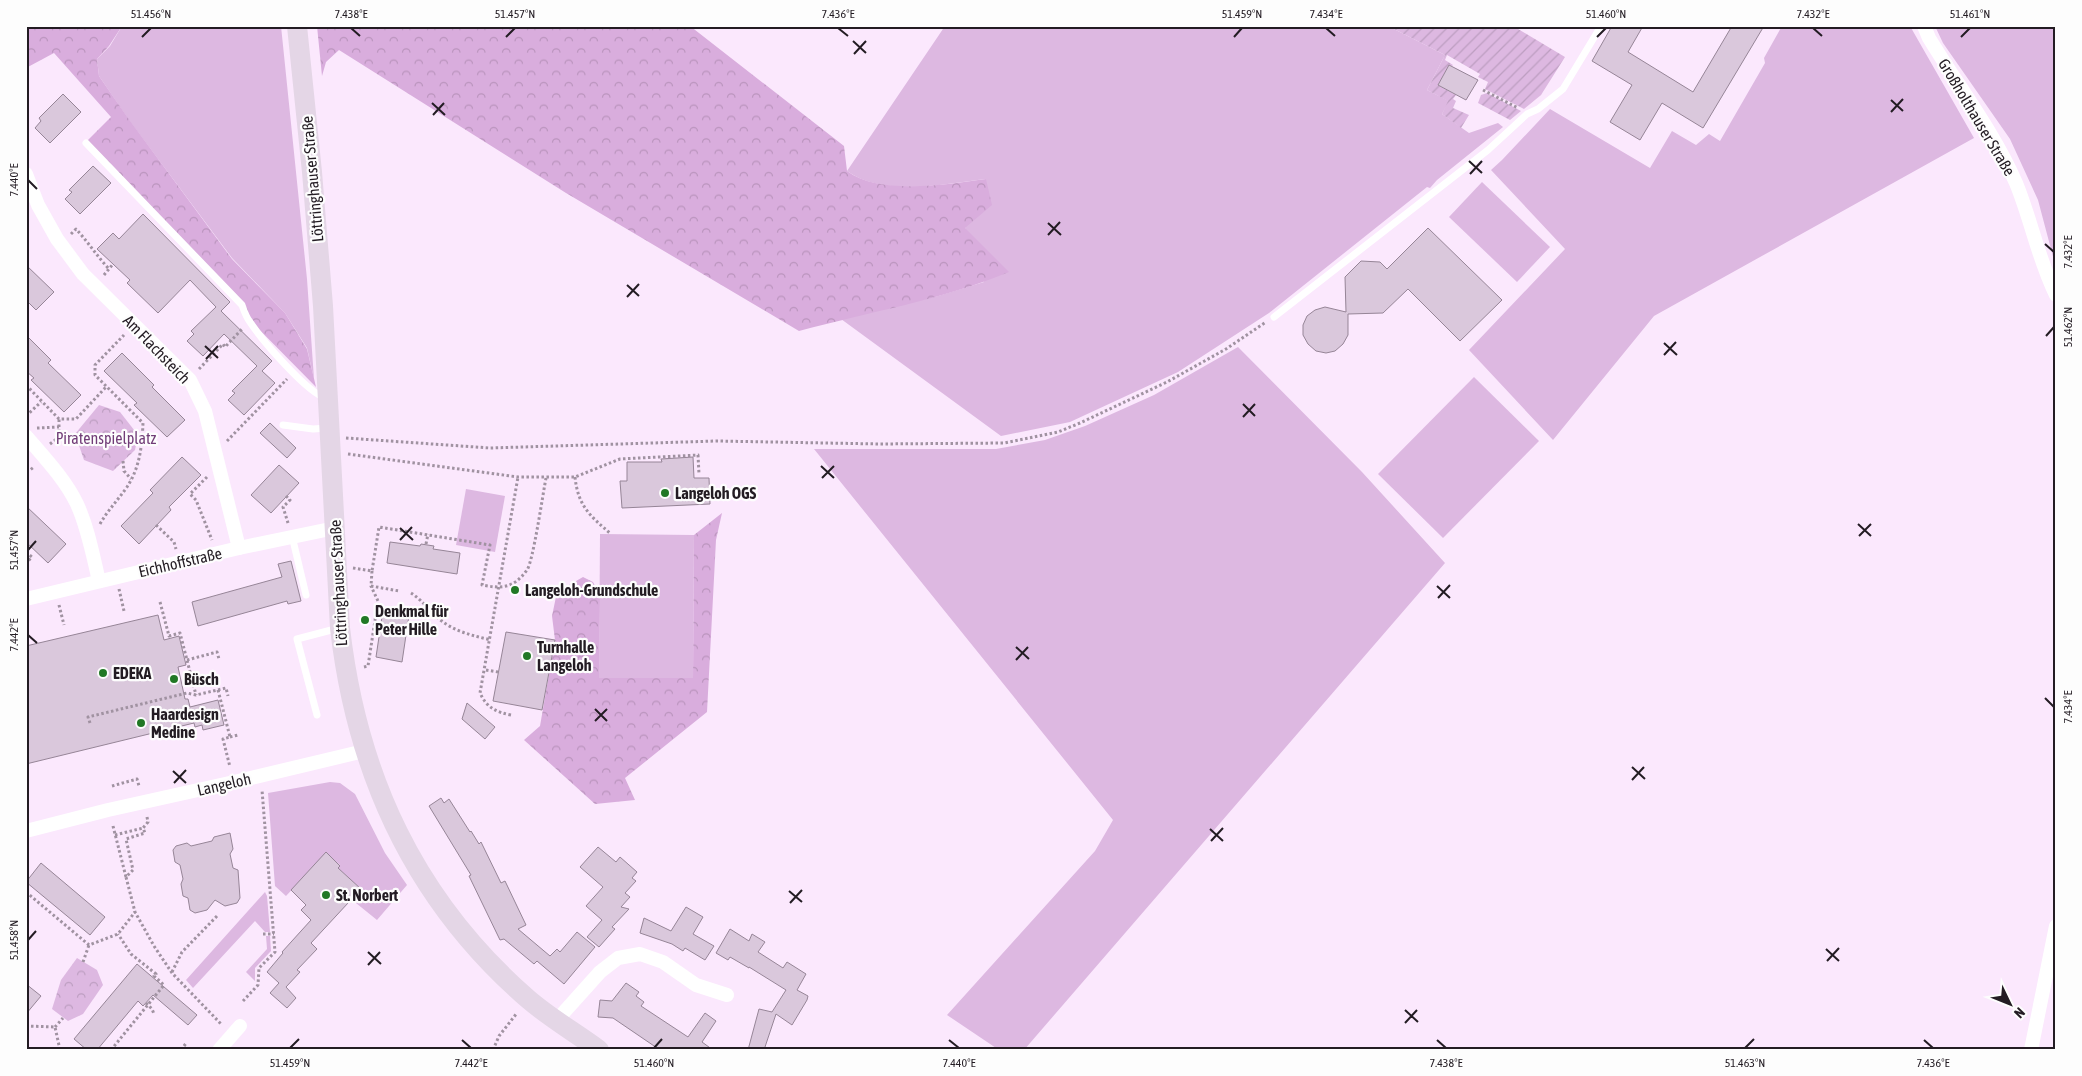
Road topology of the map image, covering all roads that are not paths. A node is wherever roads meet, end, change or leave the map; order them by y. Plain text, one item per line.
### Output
1 (297, 26) edge
2 (1601, 26) edge
3 (1924, 26) edge
4 (86, 143) dead end
5 (26, 174) edge
6 (2056, 295) edge
7 (1274, 317) road end
8 (329, 398) junction
9 (283, 425) dead end
10 (30, 433) edge
11 (331, 439) junction
12 (335, 528) junction
13 (290, 530) junction
14 (239, 548) junction
15 (99, 581) junction
16 (306, 596) dead end
17 (26, 599) edge
18 (340, 628) junction
19 (318, 715) dead end
20 (364, 751) junction
21 (26, 831) edge
22 (2056, 926) edge
23 (728, 995) dead end
24 (557, 1020) junction
25 (236, 1030) road end
26 (219, 1050) edge
27 (599, 1050) edge
28 (2031, 1050) edge

1 - 8 street, Löttringhauser Straße
2 - 7 lane
3 - 6 street, Großholthauser Straße
4 - 8 lane
5 - 14 street, Am Flachsteich
8 - 11 street, Löttringhauser Straße
9 - 11 lane
10 - 15 street
11 - 12 street, Löttringhauser Straße
12 - 13 street, Eichhoffstraße
12 - 18 street, Löttringhauser Straße
13 - 14 street, Eichhoffstraße
13 - 16 lane
14 - 15 street, Eichhoffstraße
15 - 17 street, Eichhoffstraße
18 - 19 lane
18 - 20 street, Löttringhauser Straße
20 - 21 street, Langeloh
20 - 24 street, Löttringhauser Straße
22 - 28 street
23 - 24 street
24 - 27 street, Löttringhauser Straße
25 - 26 street

